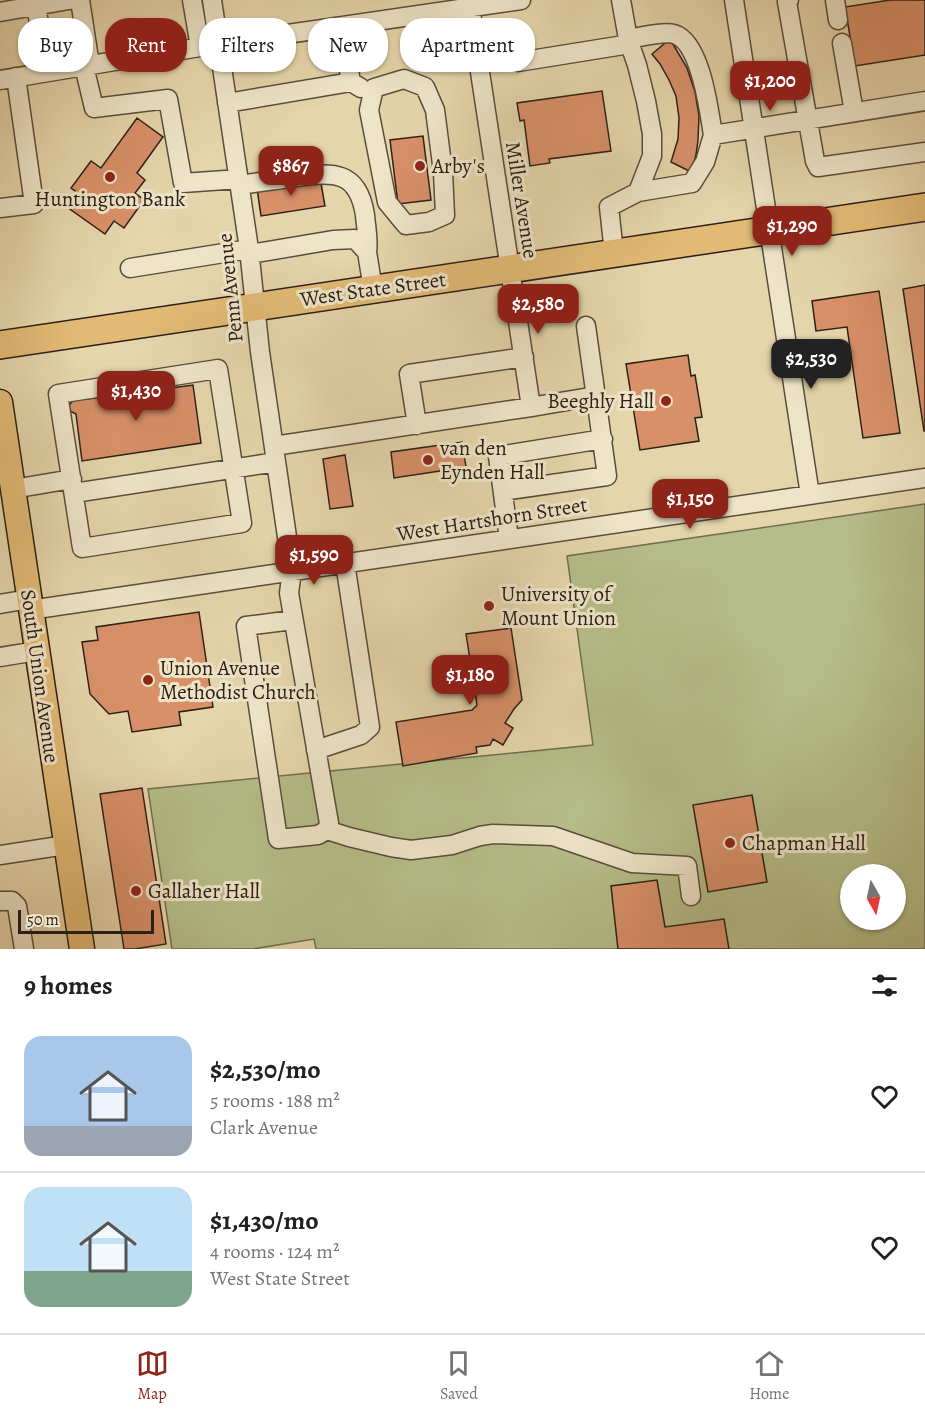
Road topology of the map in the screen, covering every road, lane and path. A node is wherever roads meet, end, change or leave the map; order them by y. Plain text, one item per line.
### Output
1 (69, 0) edge
2 (80, 0) edge
3 (192, 0) edge
4 (213, 0) edge
5 (521, 0) edge
6 (621, 0) edge
7 (734, 0) edge
8 (789, 0) edge
9 (835, 0) edge
10 (470, 3) edge
11 (37, 10) junction
12 (0, 12) edge
13 (38, 18) edge
14 (82, 18) edge
15 (211, 18) edge
16 (388, 18) edge
17 (199, 19) edge
18 (838, 20) dead end
19 (629, 41) junction
20 (842, 43) dead end
21 (199, 48) edge
22 (535, 59) edge
23 (93, 65) edge
24 (42, 72) edge
25 (88, 72) edge
26 (217, 72) edge
27 (349, 72) edge
28 (8, 78) edge
29 (351, 82) junction
30 (373, 93) junction
31 (925, 101) edge
32 (227, 103) junction
33 (854, 112) junction
34 (808, 119) junction
35 (754, 128) junction
36 (713, 135) junction
37 (925, 152) edge
38 (239, 182) junction
39 (639, 192) junction
40 (925, 207) edge
41 (0, 208) edge
42 (770, 230) junction
43 (250, 251) junction
44 (367, 252) junction
45 (614, 253) junction
46 (130, 268) dead end
47 (510, 269) junction
48 (373, 289) junction
49 (255, 307) junction
50 (586, 326) dead end
51 (0, 345) edge
52 (524, 357) junction
53 (596, 396) junction
54 (0, 402) edge
55 (531, 407) junction
56 (417, 425) junction
57 (603, 439) junction
58 (275, 454) junction
59 (234, 468) junction
60 (925, 477) edge
61 (73, 486) junction
62 (13, 489) junction
63 (503, 491) junction
64 (810, 495) junction
65 (509, 539) junction
66 (345, 563) junction
67 (292, 571) junction
68 (0, 604) edge
69 (30, 605) junction
70 (293, 620) junction
71 (37, 651) junction
72 (0, 657) edge
73 (316, 750) junction
74 (327, 830) junction
75 (66, 845) junction
76 (0, 855) edge
77 (691, 896) dead end
78 (0, 901) edge
79 (24, 949) edge
80 (82, 949) edge

1 - 11 street
2 - 14 street
3 - 17 street
4 - 15 street, Penn Avenue
5 - 10 street
6 - 19 street
7 - 35 street
8 - 34 street
9 - 18 street
10 - 16 street
10 - 47 street, Miller Avenue
11 - 12 street
11 - 13 street
19 - 22 street
19 - 36 street
19 - 39 street
20 - 33 street
21 - 23 street
24 - 28 street
25 - 38 street
26 - 32 street, Penn Avenue
27 - 29 street
28 - 41 street
29 - 30 street
29 - 32 street
30 - 30 street
31 - 33 street
32 - 38 street, Penn Avenue
33 - 34 street
34 - 35 street
34 - 37 street
35 - 36 street
35 - 42 street
36 - 39 street
38 - 43 street, Penn Avenue
38 - 44 street
39 - 45 street
40 - 42 highway, West State Street
42 - 45 highway, West State Street
42 - 64 street
43 - 44 street
43 - 46 street
43 - 49 street, Penn Avenue
44 - 48 street
45 - 47 highway, West State Street
47 - 48 highway, West State Street
47 - 52 street, Miller Avenue
48 - 49 highway, West State Street
49 - 51 highway, West State Street
49 - 58 street, Penn Avenue
50 - 53 street
52 - 55 street, Miller Avenue
52 - 56 street
53 - 55 street
53 - 57 street
54 - 62 main road, South Union Avenue
55 - 56 street
56 - 58 street
57 - 63 street
57 - 63 street
58 - 59 street
58 - 67 street, Penn Avenue
59 - 61 street
59 - 61 street
59 - 61 street
60 - 64 street, West Hartshorn Street
61 - 62 street
62 - 69 main road, South Union Avenue
63 - 65 street
64 - 65 street, West Hartshorn Street
65 - 66 street, West Hartshorn Street
66 - 67 street, West Hartshorn Street
66 - 73 street
67 - 69 street, West Hartshorn Street
67 - 70 street, Penn Avenue
68 - 69 street, West Hartshorn Street
69 - 71 main road, South Union Avenue
70 - 73 street, Penn Avenue
70 - 74 street
71 - 72 street
71 - 75 main road, South Union Avenue
73 - 74 street, Penn Avenue
74 - 77 street
75 - 76 street
75 - 80 main road, South Union Avenue
78 - 79 street

